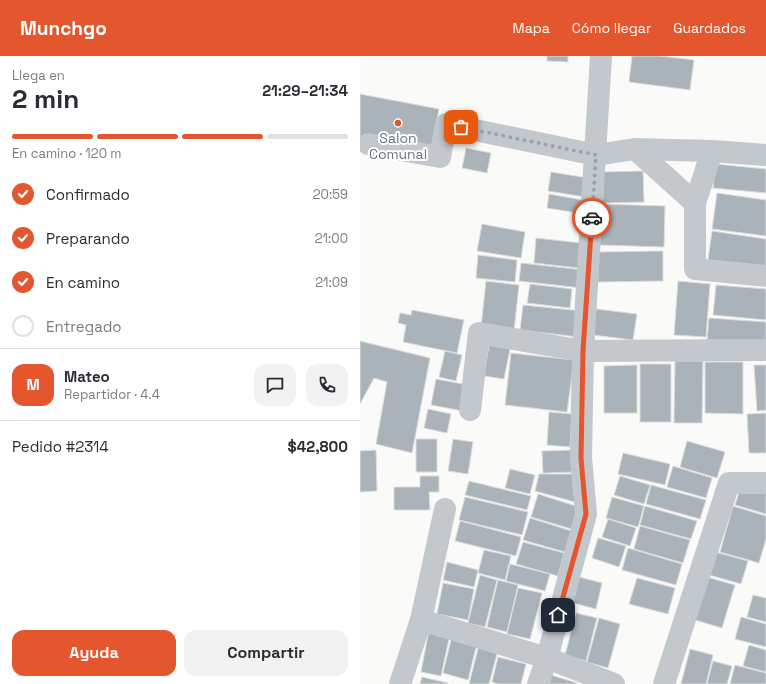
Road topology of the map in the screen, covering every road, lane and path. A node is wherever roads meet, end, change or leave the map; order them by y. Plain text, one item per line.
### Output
1 (601, 56) edge
2 (368, 144) dead end
3 (635, 149) junction
4 (712, 151) junction
5 (596, 155) junction
6 (766, 155) edge
7 (695, 203) junction
8 (766, 276) edge
9 (766, 350) edge
10 (583, 351) junction
11 (470, 410) dead end
12 (766, 483) edge
13 (445, 509) dead end
14 (421, 620) junction
15 (546, 658) junction
16 (400, 684) edge
17 (538, 684) edge
18 (614, 684) edge
19 (664, 684) edge

1 - 5 street
2 - 5 street
3 - 4 street
3 - 5 street
3 - 7 street
4 - 6 street
4 - 7 street
5 - 10 street
7 - 8 street
9 - 10 street
10 - 11 street
10 - 15 street
12 - 19 street
13 - 14 street
14 - 15 street
14 - 16 street
15 - 17 street
15 - 18 street

